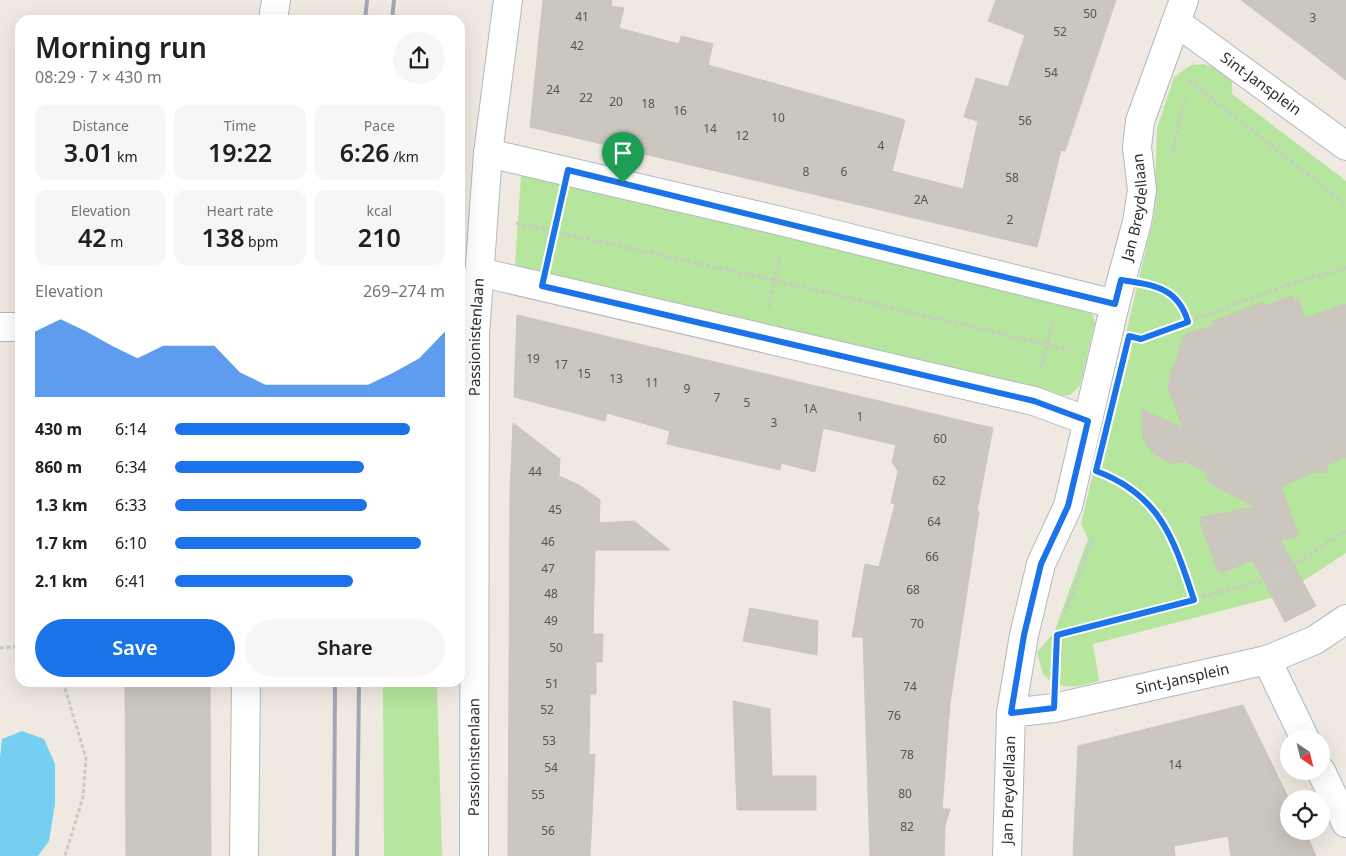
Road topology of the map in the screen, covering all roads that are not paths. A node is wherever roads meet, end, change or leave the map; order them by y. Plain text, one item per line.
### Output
1 (276, 0) edge
2 (508, 0) edge
3 (1180, 11) edge
4 (274, 15) edge
5 (1346, 146) edge
6 (488, 153) junction
7 (479, 272) junction
8 (1118, 292) junction
9 (0, 327) edge
10 (15, 327) edge
11 (467, 334) edge
12 (1088, 421) junction
13 (1346, 619) edge
14 (1267, 660) junction
15 (246, 687) edge
16 (1011, 713) junction
17 (1301, 730) edge
18 (1325, 780) edge
19 (1346, 823) edge
20 (244, 856) edge
21 (474, 856) edge
22 (1007, 856) edge

1 - 4 street
2 - 6 street, Passionistenlaan
3 - 5 street, Sint-Jansplein
3 - 8 street, Jan Breydellaan
6 - 7 street, Passionistenlaan
6 - 8 street
7 - 11 street, Passionistenlaan
7 - 12 street
8 - 12 street, Jan Breydellaan
9 - 10 street
11 - 21 street, Passionistenlaan
12 - 16 street, Jan Breydellaan
13 - 14 street, Sint-Jansplein
14 - 16 street, Sint-Jansplein
14 - 17 street
15 - 20 street
16 - 22 street, Jan Breydellaan
18 - 19 street

